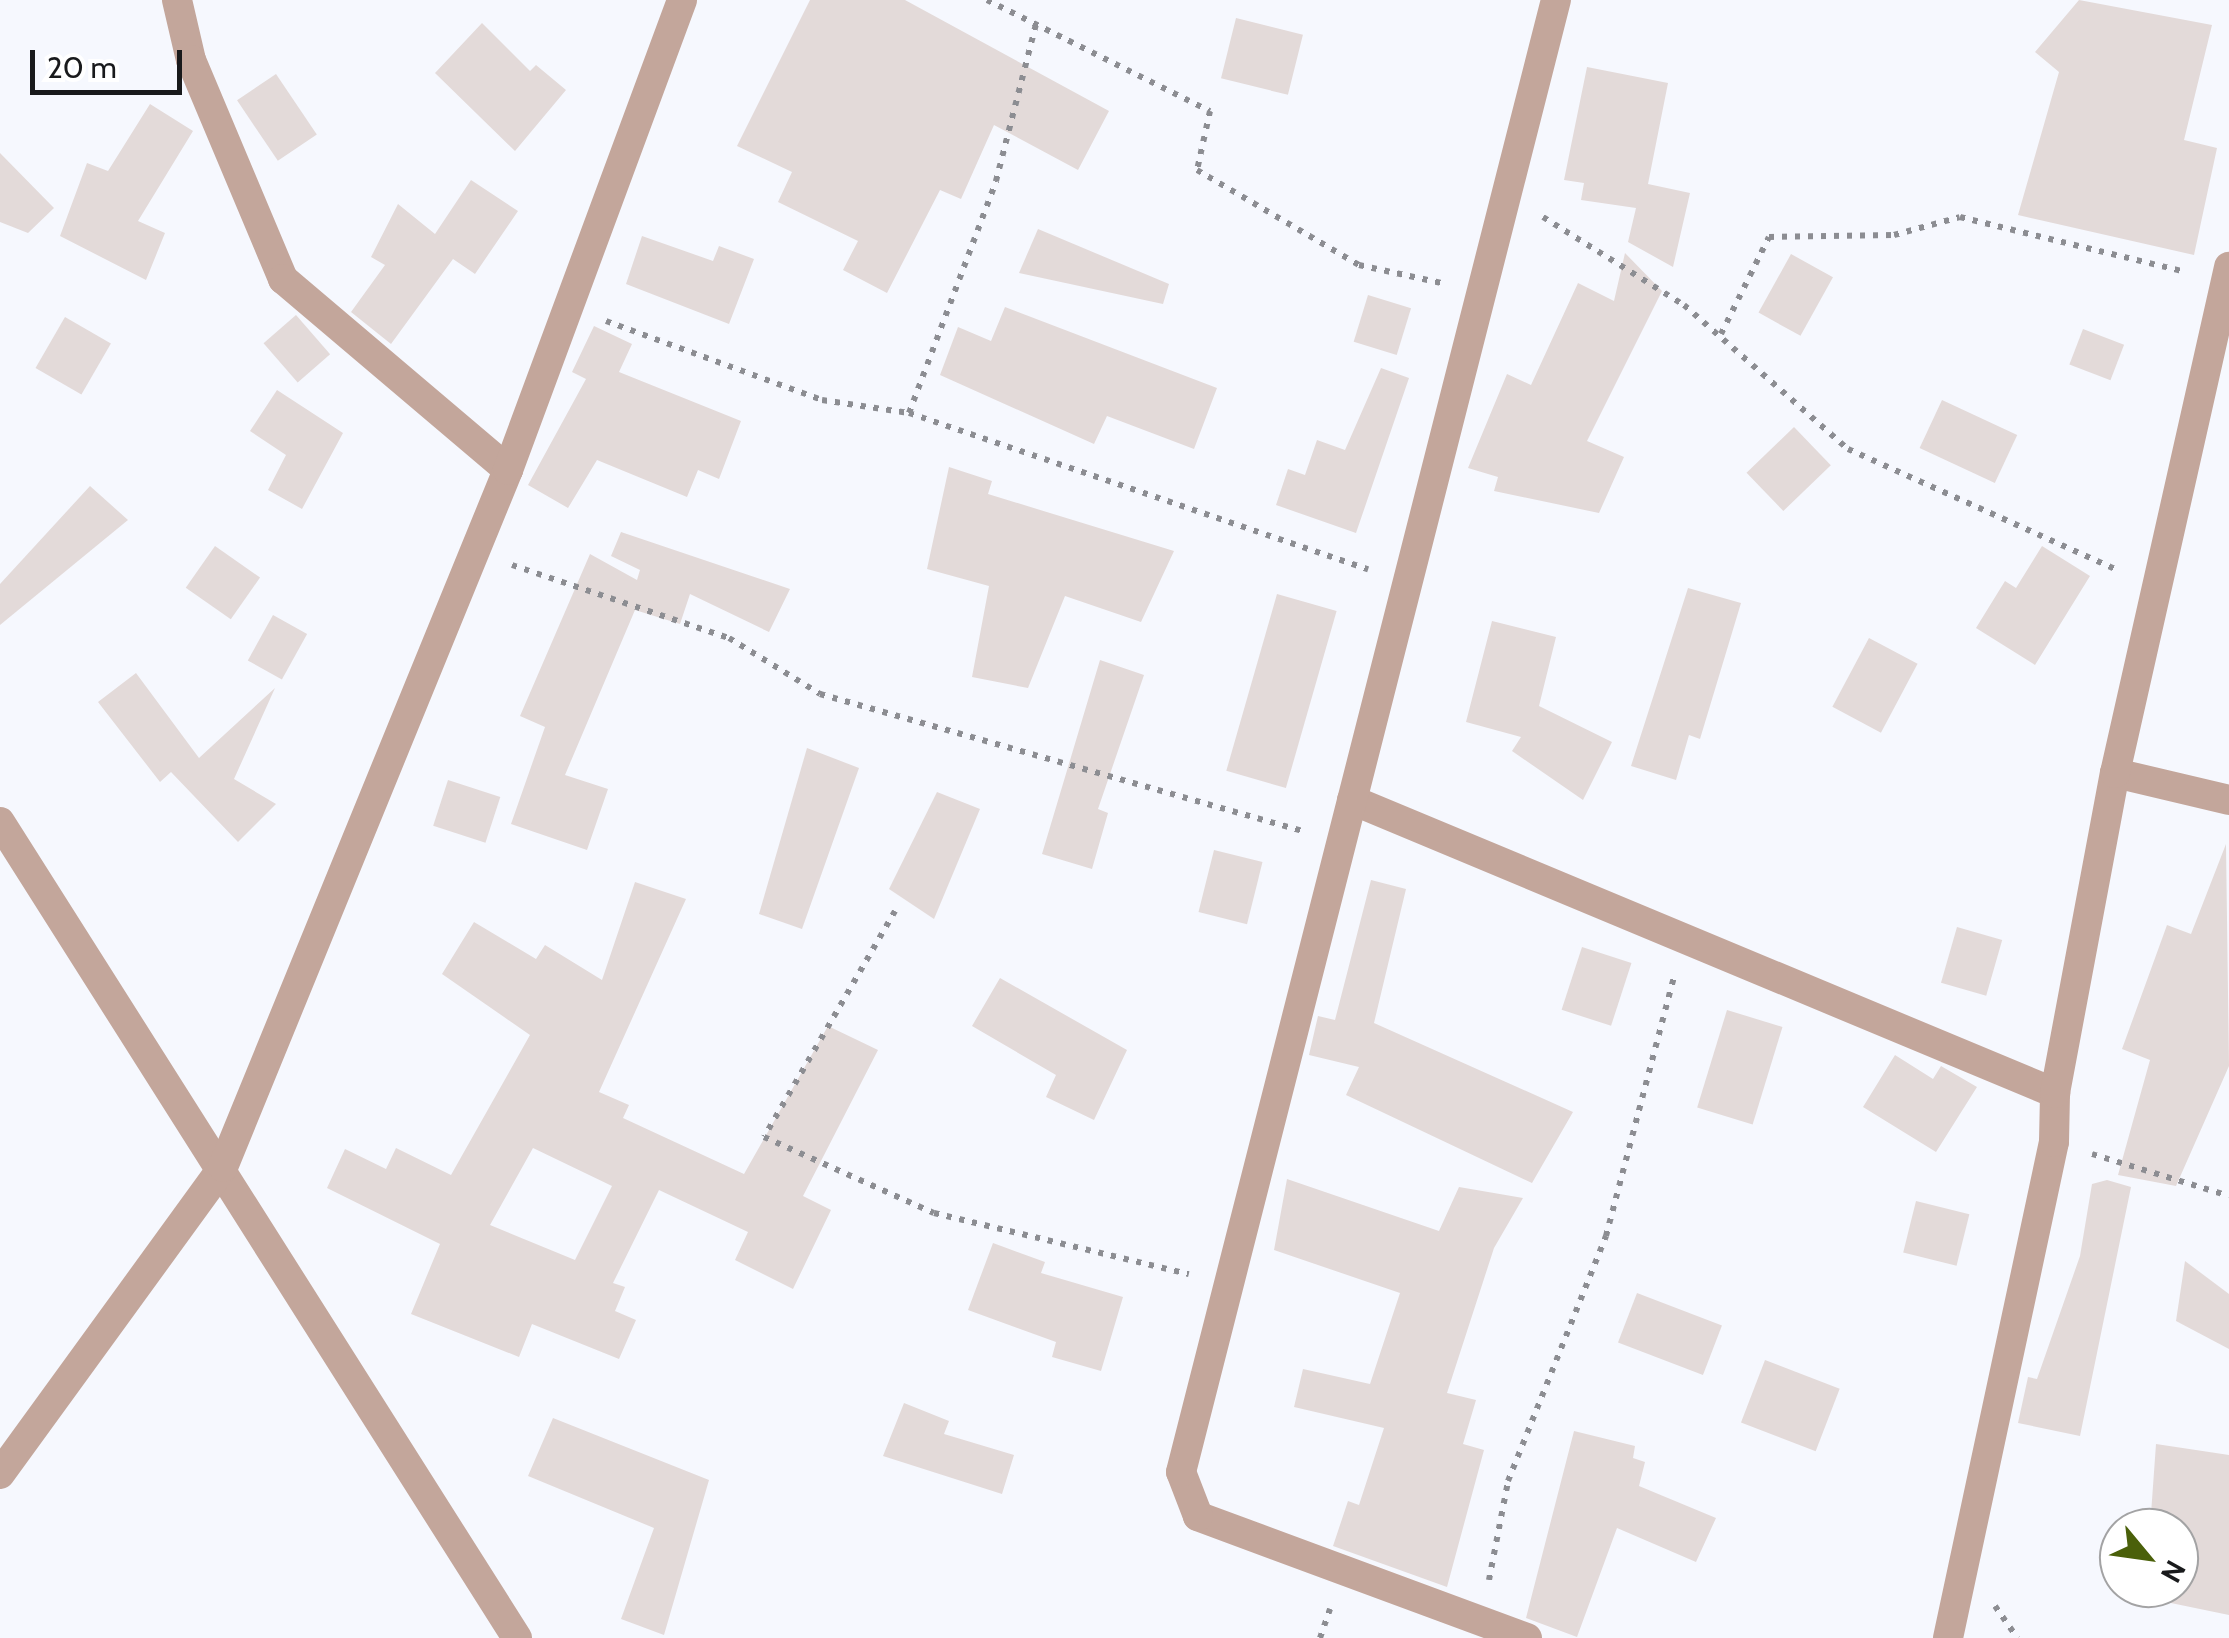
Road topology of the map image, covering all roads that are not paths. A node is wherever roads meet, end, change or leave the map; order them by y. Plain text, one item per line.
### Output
1 (177, 0) edge
2 (682, 0) edge
3 (1556, 0) edge
4 (2228, 277) edge
5 (508, 470) junction
6 (2115, 773) junction
7 (1352, 800) junction
8 (2229, 800) edge
9 (0, 822) edge
10 (2055, 1093) junction
11 (224, 1167) junction
12 (0, 1474) edge
13 (518, 1638) edge
14 (1527, 1638) edge
15 (1948, 1638) edge

1 - 5 street
2 - 5 street
3 - 7 street
4 - 6 street
5 - 11 street
6 - 8 street
6 - 10 street
7 - 10 street
7 - 14 street
9 - 11 street
10 - 15 street
11 - 12 street
11 - 13 street

